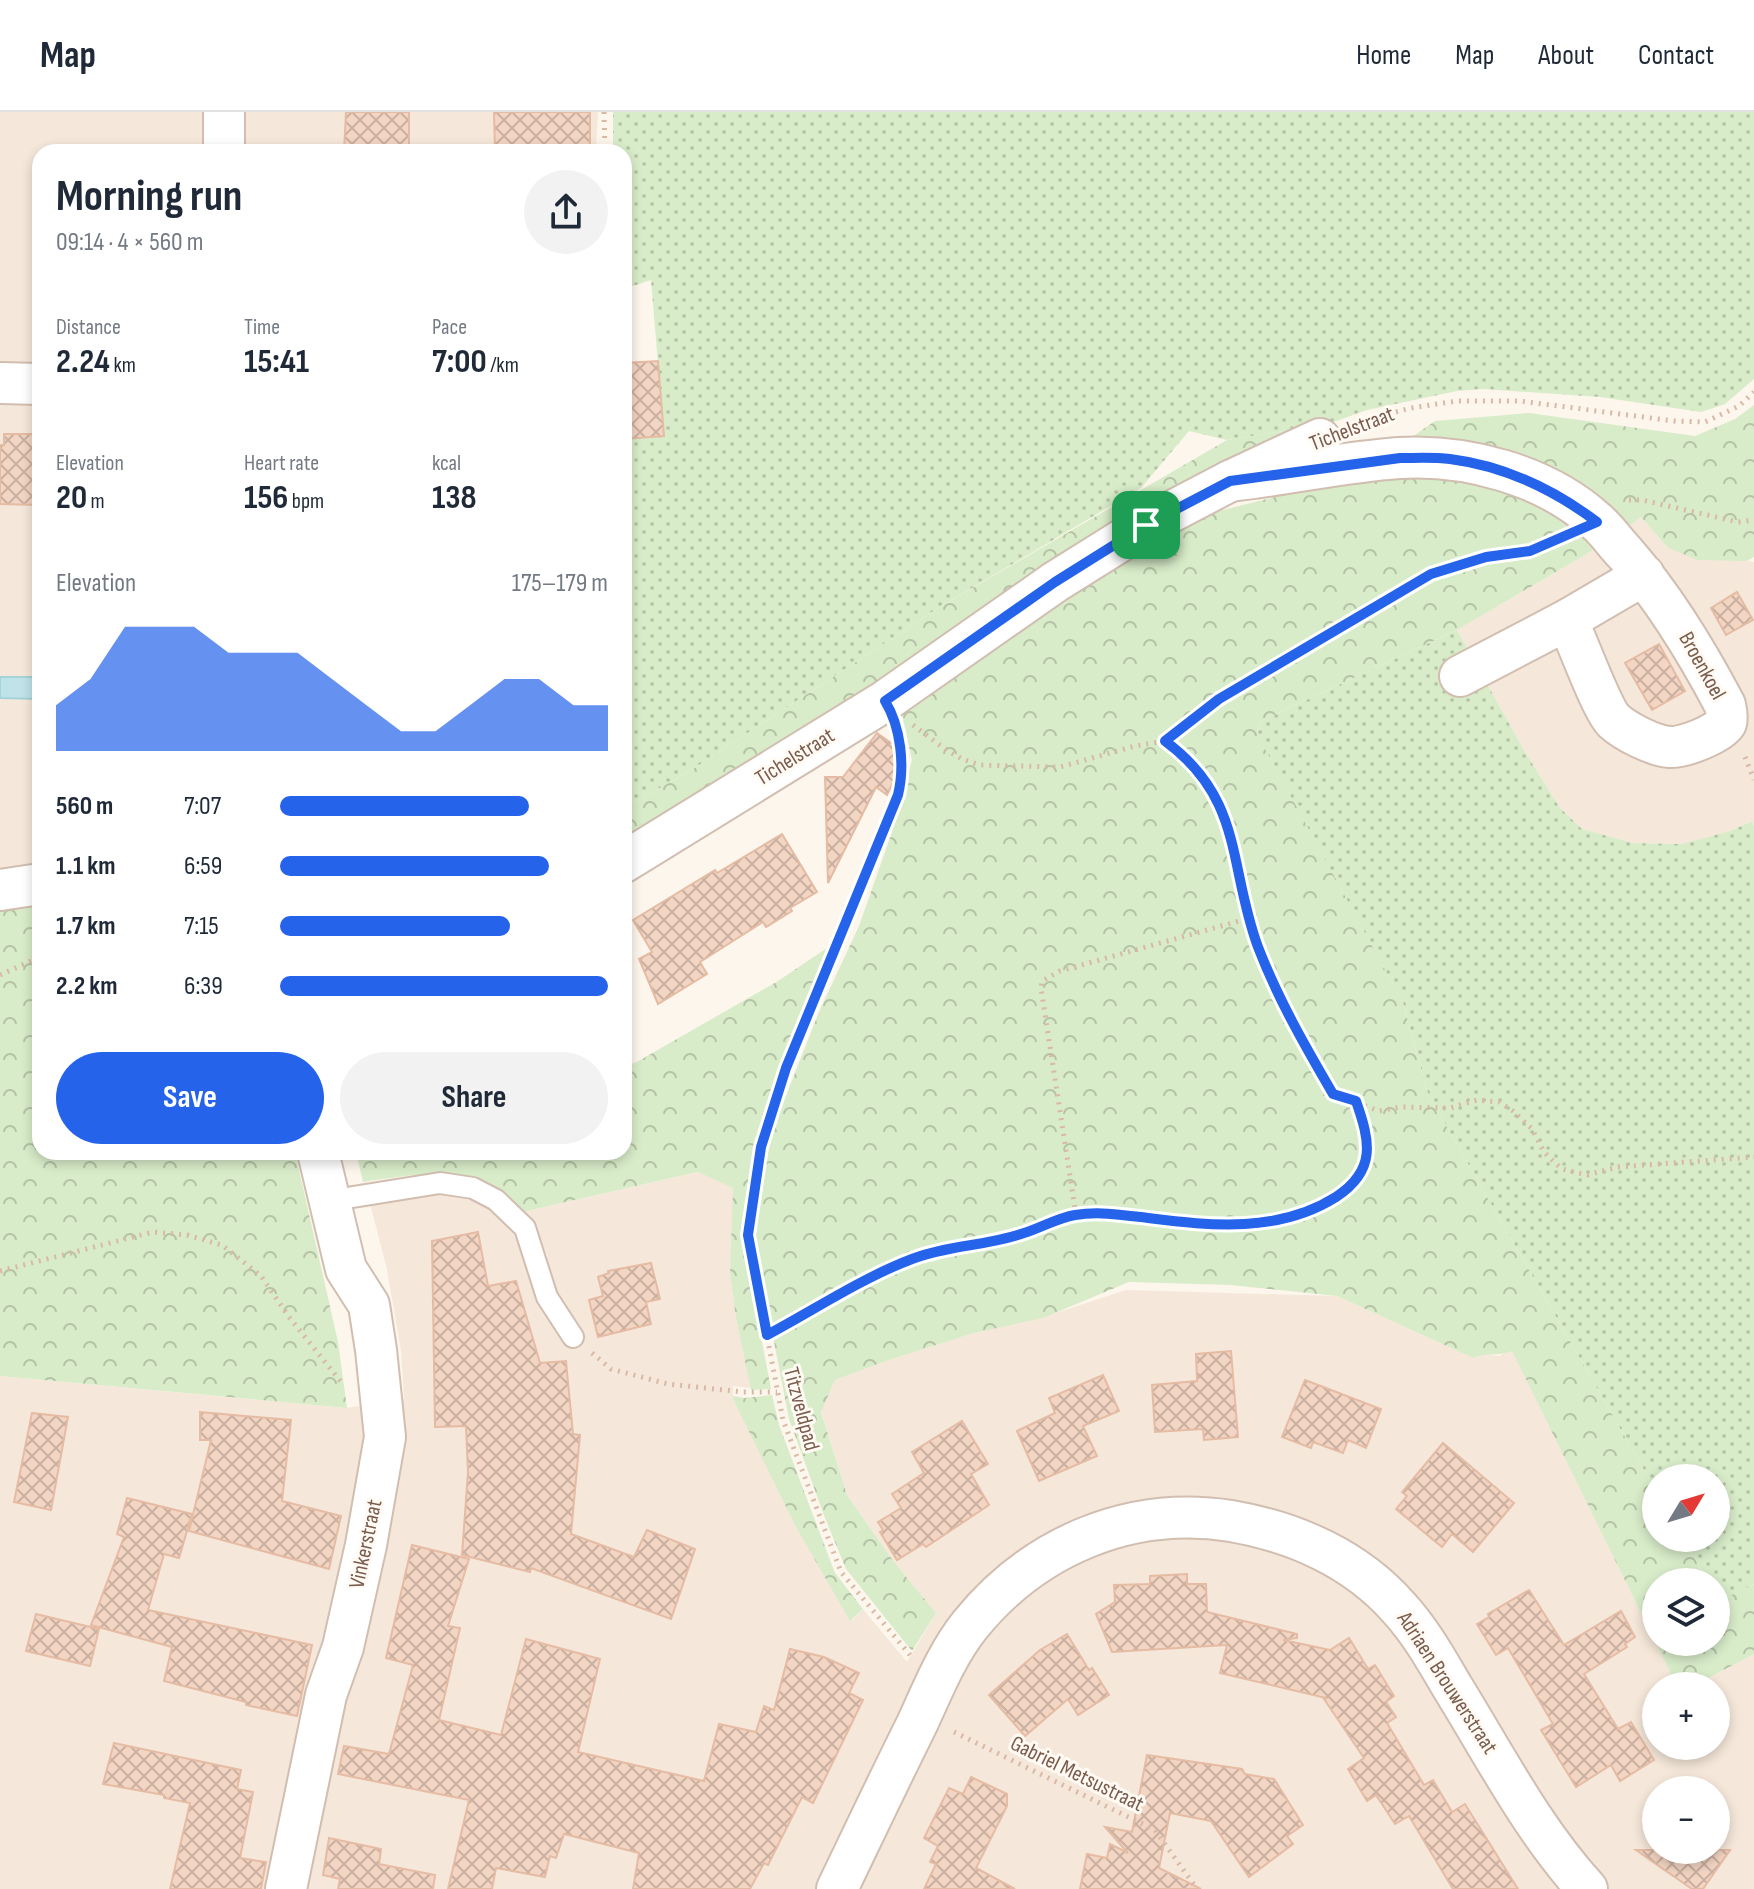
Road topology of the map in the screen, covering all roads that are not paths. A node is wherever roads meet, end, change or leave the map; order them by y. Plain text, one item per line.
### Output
1 (224, 112) edge
2 (224, 144) edge
3 (0, 383) edge
4 (32, 384) edge
5 (1320, 439) road end
6 (1230, 481) junction
7 (1644, 575) junction
8 (1567, 620) junction
9 (1460, 676) dead end
10 (632, 857) edge
11 (32, 885) edge
12 (0, 890) edge
13 (320, 1160) edge
14 (328, 1201) junction
15 (573, 1337) road end
16 (286, 1889) edge
17 (837, 1889) edge
18 (1587, 1889) edge

1 - 2 street
3 - 4 street
5 - 6 street, Tichelstraat
6 - 7 street, Broenkoel
6 - 10 street, Tichelstraat
7 - 8 street
7 - 8 street, Broenkoel
8 - 9 street
11 - 12 street
13 - 14 street, Vinkerstraat
14 - 15 lane
14 - 16 street, Vinkerstraat
17 - 18 street, Adriaen Brouwerstraat

